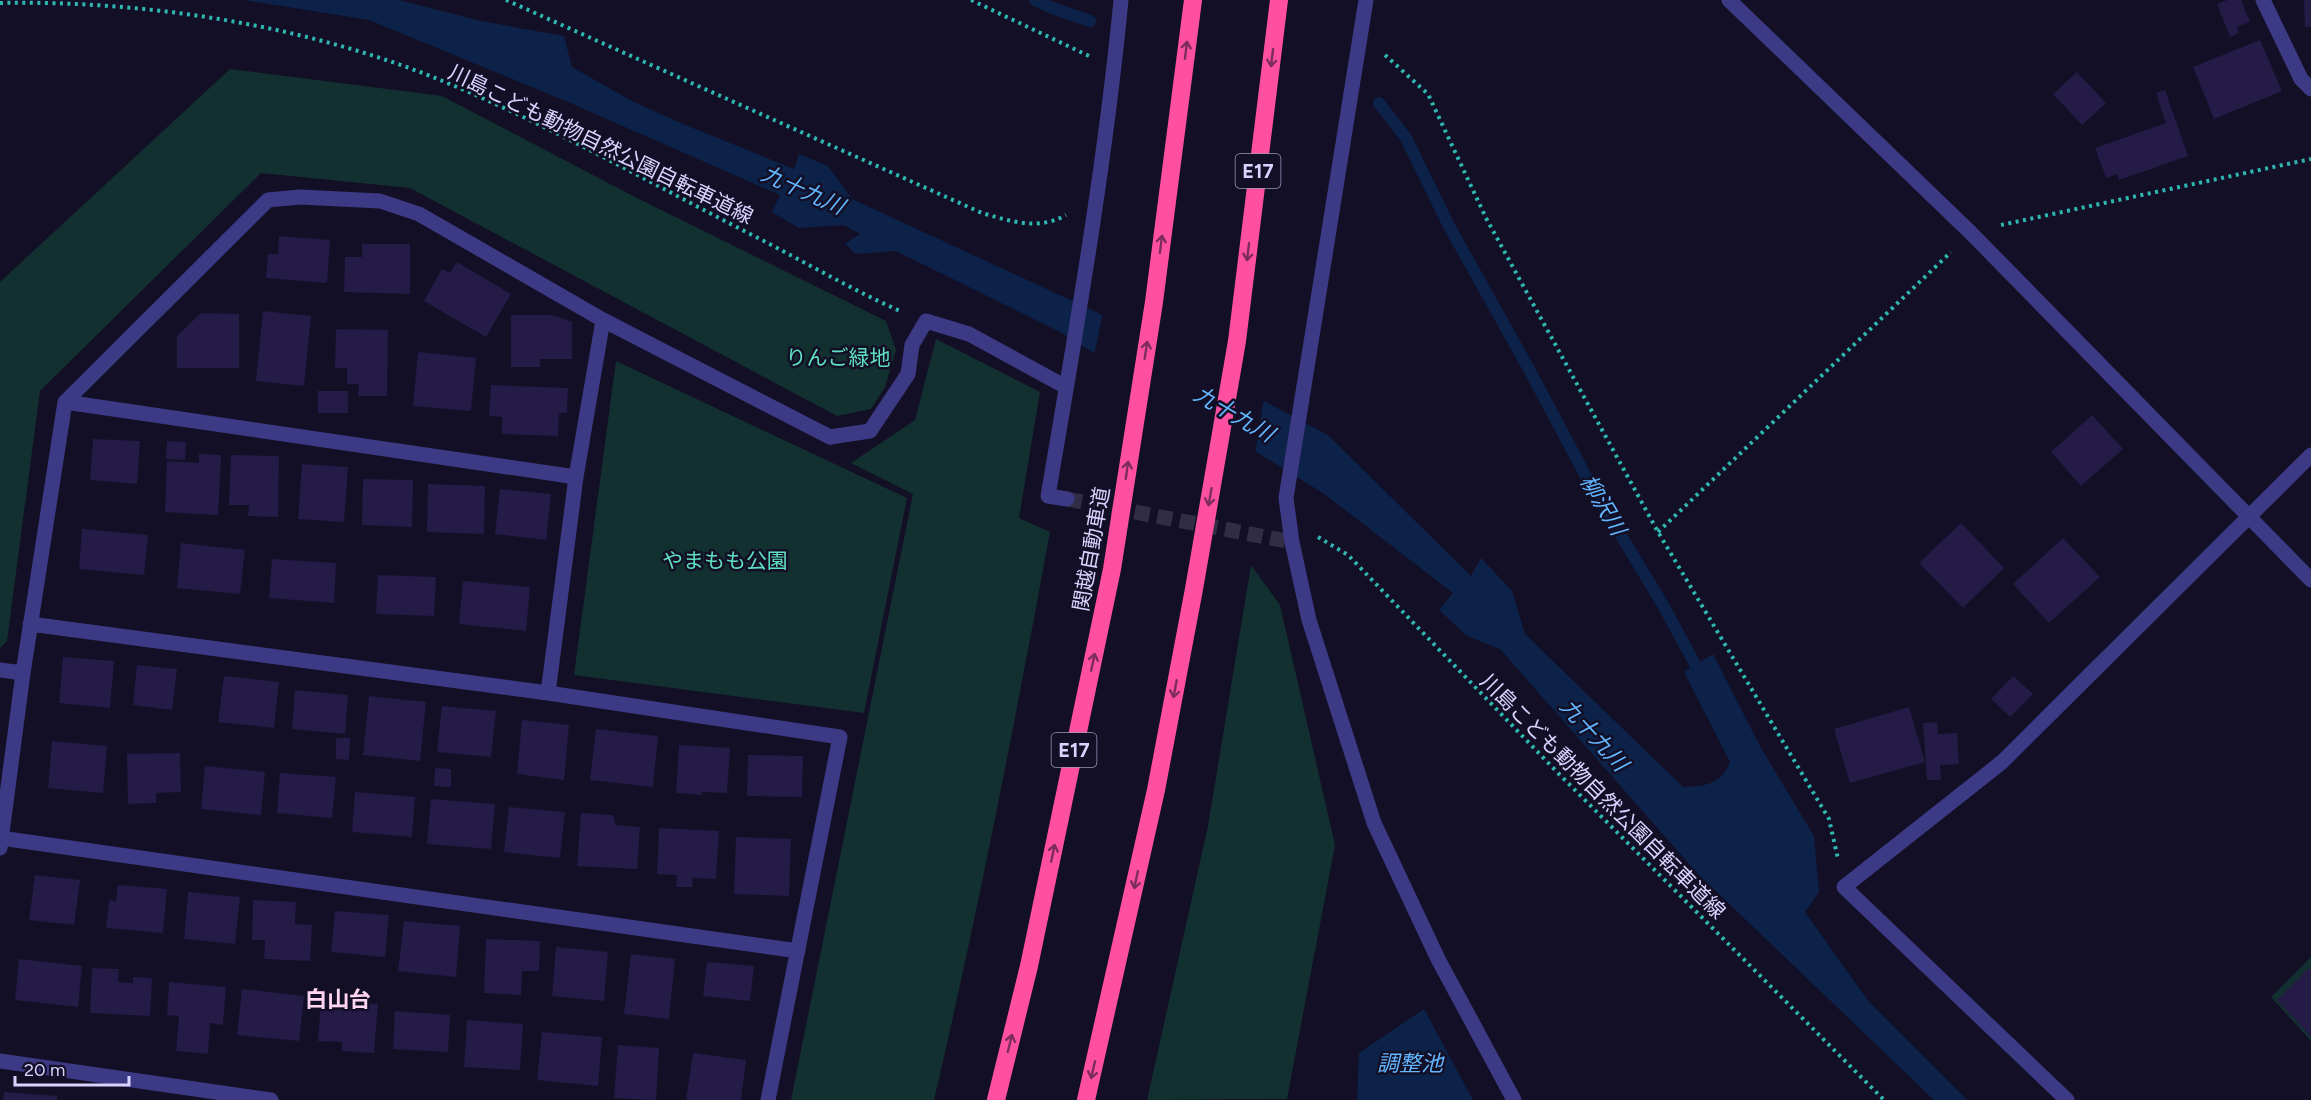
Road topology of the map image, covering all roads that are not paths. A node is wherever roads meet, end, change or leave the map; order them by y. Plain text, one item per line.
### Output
1 (1121, 0) edge
2 (1193, 0) edge
3 (1279, 0) edge
4 (1366, 0) edge
5 (1729, 0) edge
6 (2263, 0) edge
7 (2311, 89) edge
8 (603, 320) junction
9 (1066, 387) junction
10 (65, 402) junction
11 (2311, 455) edge
12 (576, 477) junction
13 (1067, 500) tunnel mouth
14 (2248, 518) junction
15 (2311, 580) edge
16 (30, 624) junction
17 (0, 670) edge
18 (22, 673) junction
19 (548, 693) junction
20 (0, 842) edge
21 (798, 951) junction
22 (0, 1061) edge
23 (271, 1100) edge
24 (768, 1100) edge
25 (996, 1100) edge
26 (1086, 1100) edge
27 (1514, 1100) edge
28 (2067, 1100) edge

1 - 9 street
25 -> 2 highway, 関越自動車道 / E17
3 -> 26 highway, E17
4 - 27 street
5 - 14 street
6 - 7 street
8 - 9 street
8 - 10 street
8 - 12 street
9 - 13 street
10 - 12 street
10 - 16 street
11 - 14 street
12 - 19 street
14 - 15 street
14 - 28 street
16 - 18 street
16 - 19 street
17 - 18 street
18 - 20 street
19 - 21 street
20 - 21 street
21 - 24 street
22 - 23 street

